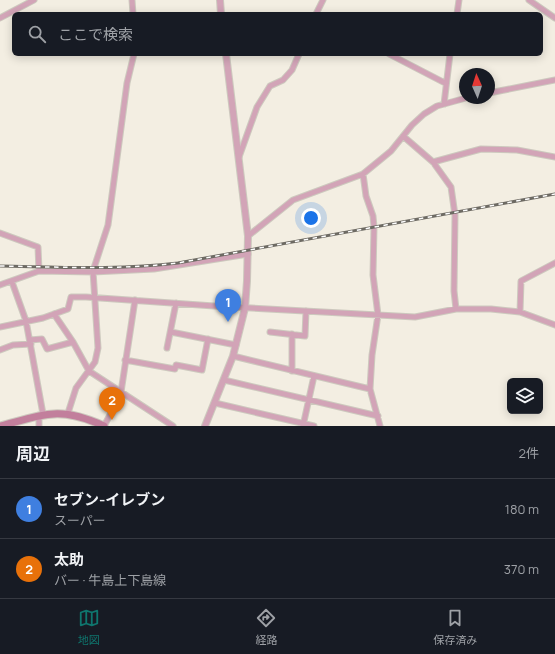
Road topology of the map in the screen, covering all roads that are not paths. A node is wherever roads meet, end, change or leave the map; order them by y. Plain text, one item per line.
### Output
1 (34, 0) edge
2 (132, 0) edge
3 (220, 0) edge
4 (323, 0) edge
5 (459, 0) edge
6 (529, 0) edge
7 (133, 12) edge
8 (221, 12) edge
9 (317, 12) edge
10 (457, 12) edge
11 (0, 18) edge
12 (555, 18) edge
13 (134, 56) edge
14 (226, 56) edge
15 (298, 56) edge
16 (393, 56) edge
17 (450, 56) edge
18 (555, 80) edge
19 (445, 83) junction
20 (495, 92) edge
21 (459, 100) edge
22 (444, 104) junction
23 (404, 136) junction
24 (555, 157) edge
25 (239, 159) junction
26 (433, 162) junction
27 (363, 174) junction
28 (0, 233) edge
29 (248, 236) junction
30 (248, 254) junction
31 (555, 263) edge
32 (40, 271) junction
33 (93, 272) junction
34 (12, 282) junction
35 (0, 285) edge
36 (94, 298) junction
37 (135, 300) junction
38 (176, 304) junction
39 (245, 308) junction
40 (456, 309) junction
41 (306, 311) junction
42 (520, 312) junction
43 (54, 314) junction
44 (378, 315) junction
45 (26, 321) junction
46 (555, 325) edge
47 (0, 327) edge
48 (171, 332) junction
49 (270, 332) dead end
50 (292, 334) junction
51 (208, 339) junction
52 (30, 342) junction
53 (73, 342) junction
54 (236, 345) junction
55 (167, 348) dead end
56 (0, 350) edge
57 (233, 356) junction
58 (125, 360) junction
59 (89, 370) junction
60 (292, 371) junction
61 (314, 376) junction
62 (224, 380) junction
63 (370, 389) junction
64 (121, 393) junction
65 (309, 400) junction
66 (215, 403) junction
67 (68, 413) junction
68 (41, 415) junction
69 (378, 416) junction
70 (303, 425) edge
71 (1, 426) edge
72 (39, 426) edge
73 (104, 426) edge
74 (173, 426) edge
75 (205, 426) edge
76 (314, 426) edge
77 (380, 426) edge

1 - 11 street
2 - 7 street
3 - 8 street
4 - 9 street
5 - 10 street
6 - 12 street
13 - 33 street
14 - 25 street
15 - 25 street
16 - 19 street
17 - 19 street
18 - 20 street
19 - 22 street
21 - 22 street
22 - 23 street
23 - 26 street
23 - 27 street
24 - 26 street
25 - 29 street
26 - 40 street
27 - 29 street
27 - 44 street
28 - 32 street
29 - 30 street
30 - 33 street
30 - 39 street
31 - 42 street
32 - 33 street
32 - 34 street
33 - 36 street
34 - 35 street
34 - 45 street
36 - 37 street
36 - 43 street
36 - 59 street
37 - 38 street
37 - 58 street
38 - 39 street
38 - 48 street
39 - 41 street
39 - 54 street
40 - 42 street
40 - 44 street
41 - 44 street
41 - 50 street
42 - 46 street
43 - 45 street
43 - 53 street
44 - 63 street
45 - 47 street
45 - 52 street
48 - 51 street
48 - 55 street
49 - 50 street
50 - 60 street
51 - 54 street
51 - 58 street
52 - 53 street
52 - 56 street
52 - 68 street
53 - 59 street
54 - 57 street
57 - 60 street
57 - 62 street
58 - 64 street
59 - 64 street
59 - 67 street
60 - 61 street
61 - 63 street
61 - 65 street
62 - 65 street
62 - 66 street
63 - 69 street
64 - 73 street
64 - 74 street
65 - 69 street
65 - 70 street
66 - 70 street
66 - 75 street
67 - 68 main road
67 - 73 main road
68 - 71 main road
68 - 72 street
69 - 77 street
70 - 76 street

